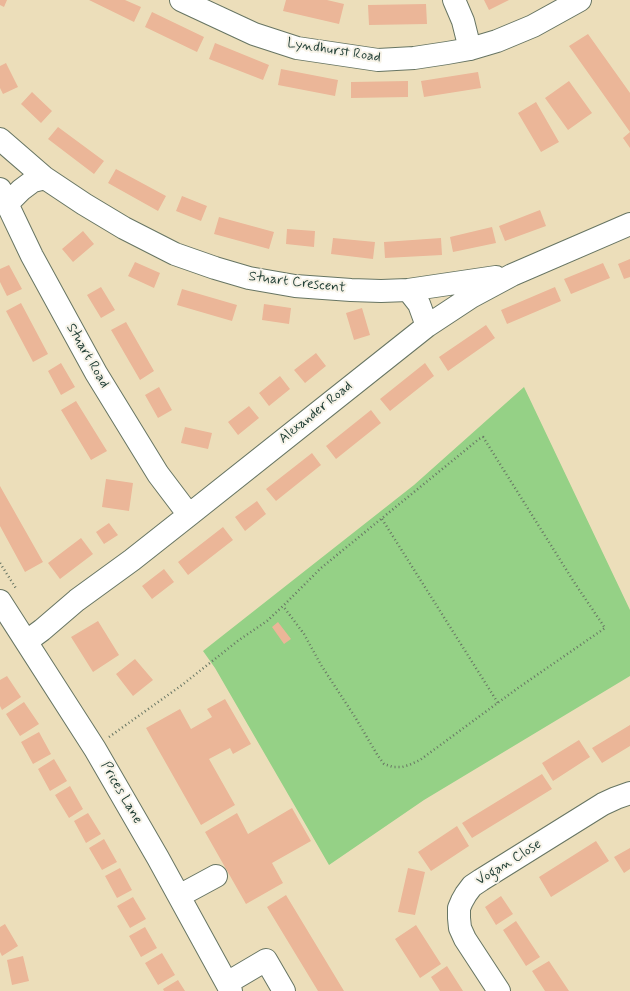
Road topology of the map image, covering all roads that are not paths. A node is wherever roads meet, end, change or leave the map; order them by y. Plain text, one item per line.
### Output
1 (181, 0) edge
2 (454, 0) edge
3 (580, 0) edge
4 (470, 49) junction
5 (0, 139) edge
6 (45, 178) junction
7 (4, 196) edge
8 (630, 224) edge
9 (512, 275) junction
10 (408, 290) junction
11 (427, 326) junction
12 (189, 515) junction
13 (0, 601) edge
14 (27, 641) junction
15 (630, 793) edge
16 (216, 876) dead end
17 (179, 896) junction
18 (229, 987) edge
19 (284, 991) edge
20 (499, 991) edge

1 - 4 street, Lyndhurst Road
2 - 4 street
3 - 4 street, Lyndhurst Road
5 - 6 street, Stuart Crescent
6 - 7 street
6 - 10 street, Stuart Crescent
7 - 12 street, Stuart Road
8 - 9 street, Alexander Road
9 - 10 street, Stuart Crescent
9 - 11 street, Alexander Road
10 - 11 street
11 - 12 street, Alexander Road
12 - 14 street, Alexander Road
13 - 14 street, Prices Lane
14 - 17 street, Prices Lane
15 - 20 street, Vogan Close
16 - 17 street
17 - 18 street, Prices Lane
18 - 19 street

